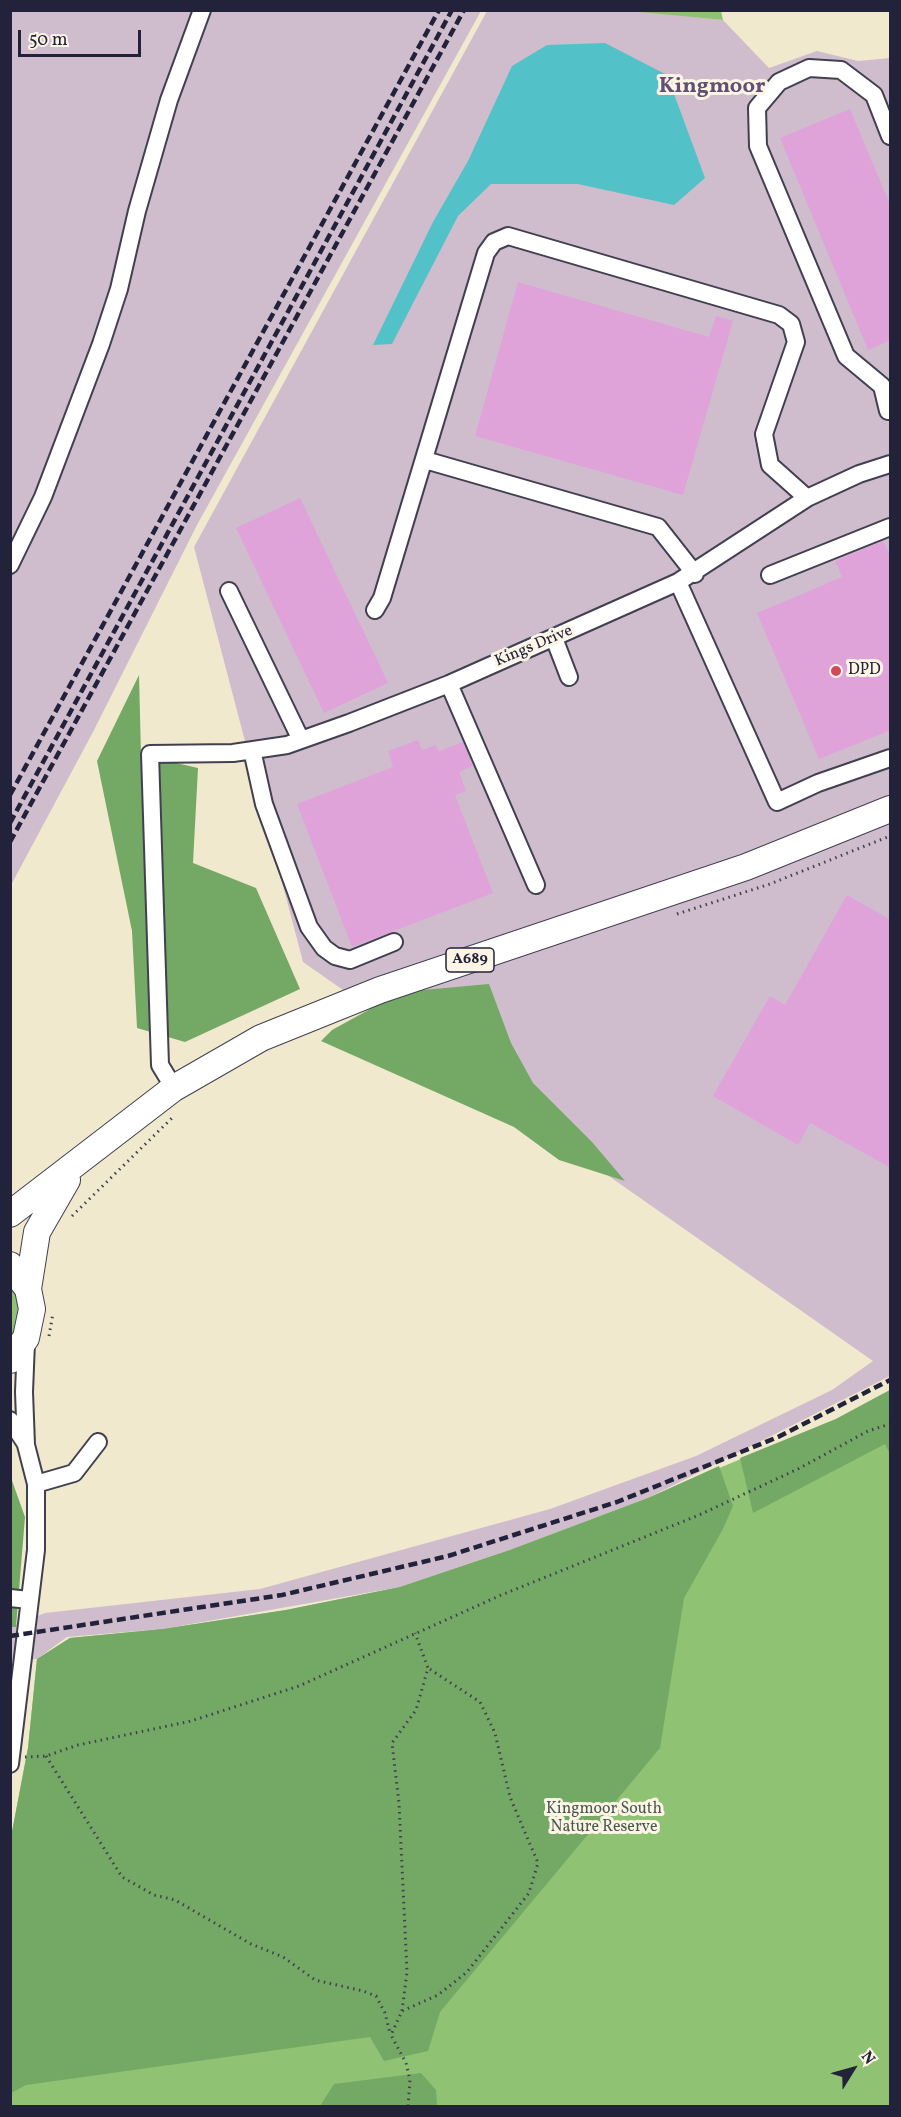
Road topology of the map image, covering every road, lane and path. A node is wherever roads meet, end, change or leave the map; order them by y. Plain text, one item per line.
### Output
1 (202, 10) edge
2 (891, 136) edge
3 (881, 386) edge
4 (888, 411) dead end
5 (425, 460) junction
6 (891, 464) edge
7 (807, 498) junction
8 (891, 527) edge
9 (10, 565) edge
10 (694, 574) junction
11 (770, 575) dead end
12 (678, 582) junction
13 (229, 591) dead end
14 (375, 610) dead end
15 (554, 638) junction
16 (569, 677) dead end
17 (449, 684) junction
18 (302, 740) junction
19 (252, 750) junction
20 (891, 758) edge
21 (891, 809) edge
22 (891, 836) edge
23 (536, 885) dead end
24 (671, 916) dead end
25 (394, 942) dead end
26 (178, 1098) junction
27 (77, 1165) junction
28 (10, 1214) edge
29 (64, 1223) dead end
30 (10, 1265) edge
31 (28, 1289) junction
32 (53, 1305) dead end
33 (37, 1340) junction
34 (10, 1360) edge
35 (10, 1420) edge
36 (891, 1424) edge
37 (98, 1442) dead end
38 (26, 1445) junction
39 (36, 1484) junction
40 (10, 1598) edge
41 (29, 1600) junction
42 (415, 1633) junction
43 (428, 1668) junction
44 (46, 1756) junction
45 (11, 1760) edge
46 (402, 2011) junction
47 (391, 2035) junction
48 (408, 2106) edge

1 - 9 street
2 - 3 street
3 - 4 street
5 - 7 street
5 - 10 street
5 - 14 street
6 - 7 street, Kings Drive
7 - 10 street, Kings Drive
8 - 11 street
10 - 12 street, Kings Drive
12 - 15 street, Kings Drive
12 - 20 street
13 - 18 street
15 - 16 street
15 - 17 street, Kings Drive
17 - 18 street, Kings Drive
17 - 23 street
18 - 19 street, Kings Drive
19 - 25 street
19 - 26 street, Kings Drive
21 - 26 highway, A689
22 - 24 path
26 - 27 highway, A689
26 - 29 path
27 - 28 highway, A689
27 - 31 highway, A689
30 - 31 highway, A689
31 - 33 highway, A689
32 - 33 path
33 - 34 highway, A689
33 - 38 street
35 - 38 street
36 - 42 path
37 - 39 street
38 - 39 street
39 - 41 street
40 - 41 street
41 - 45 street
42 - 43 path
42 - 44 path
43 - 46 path
43 - 46 path
44 - 45 path
44 - 47 path
46 - 47 path
47 - 48 path

